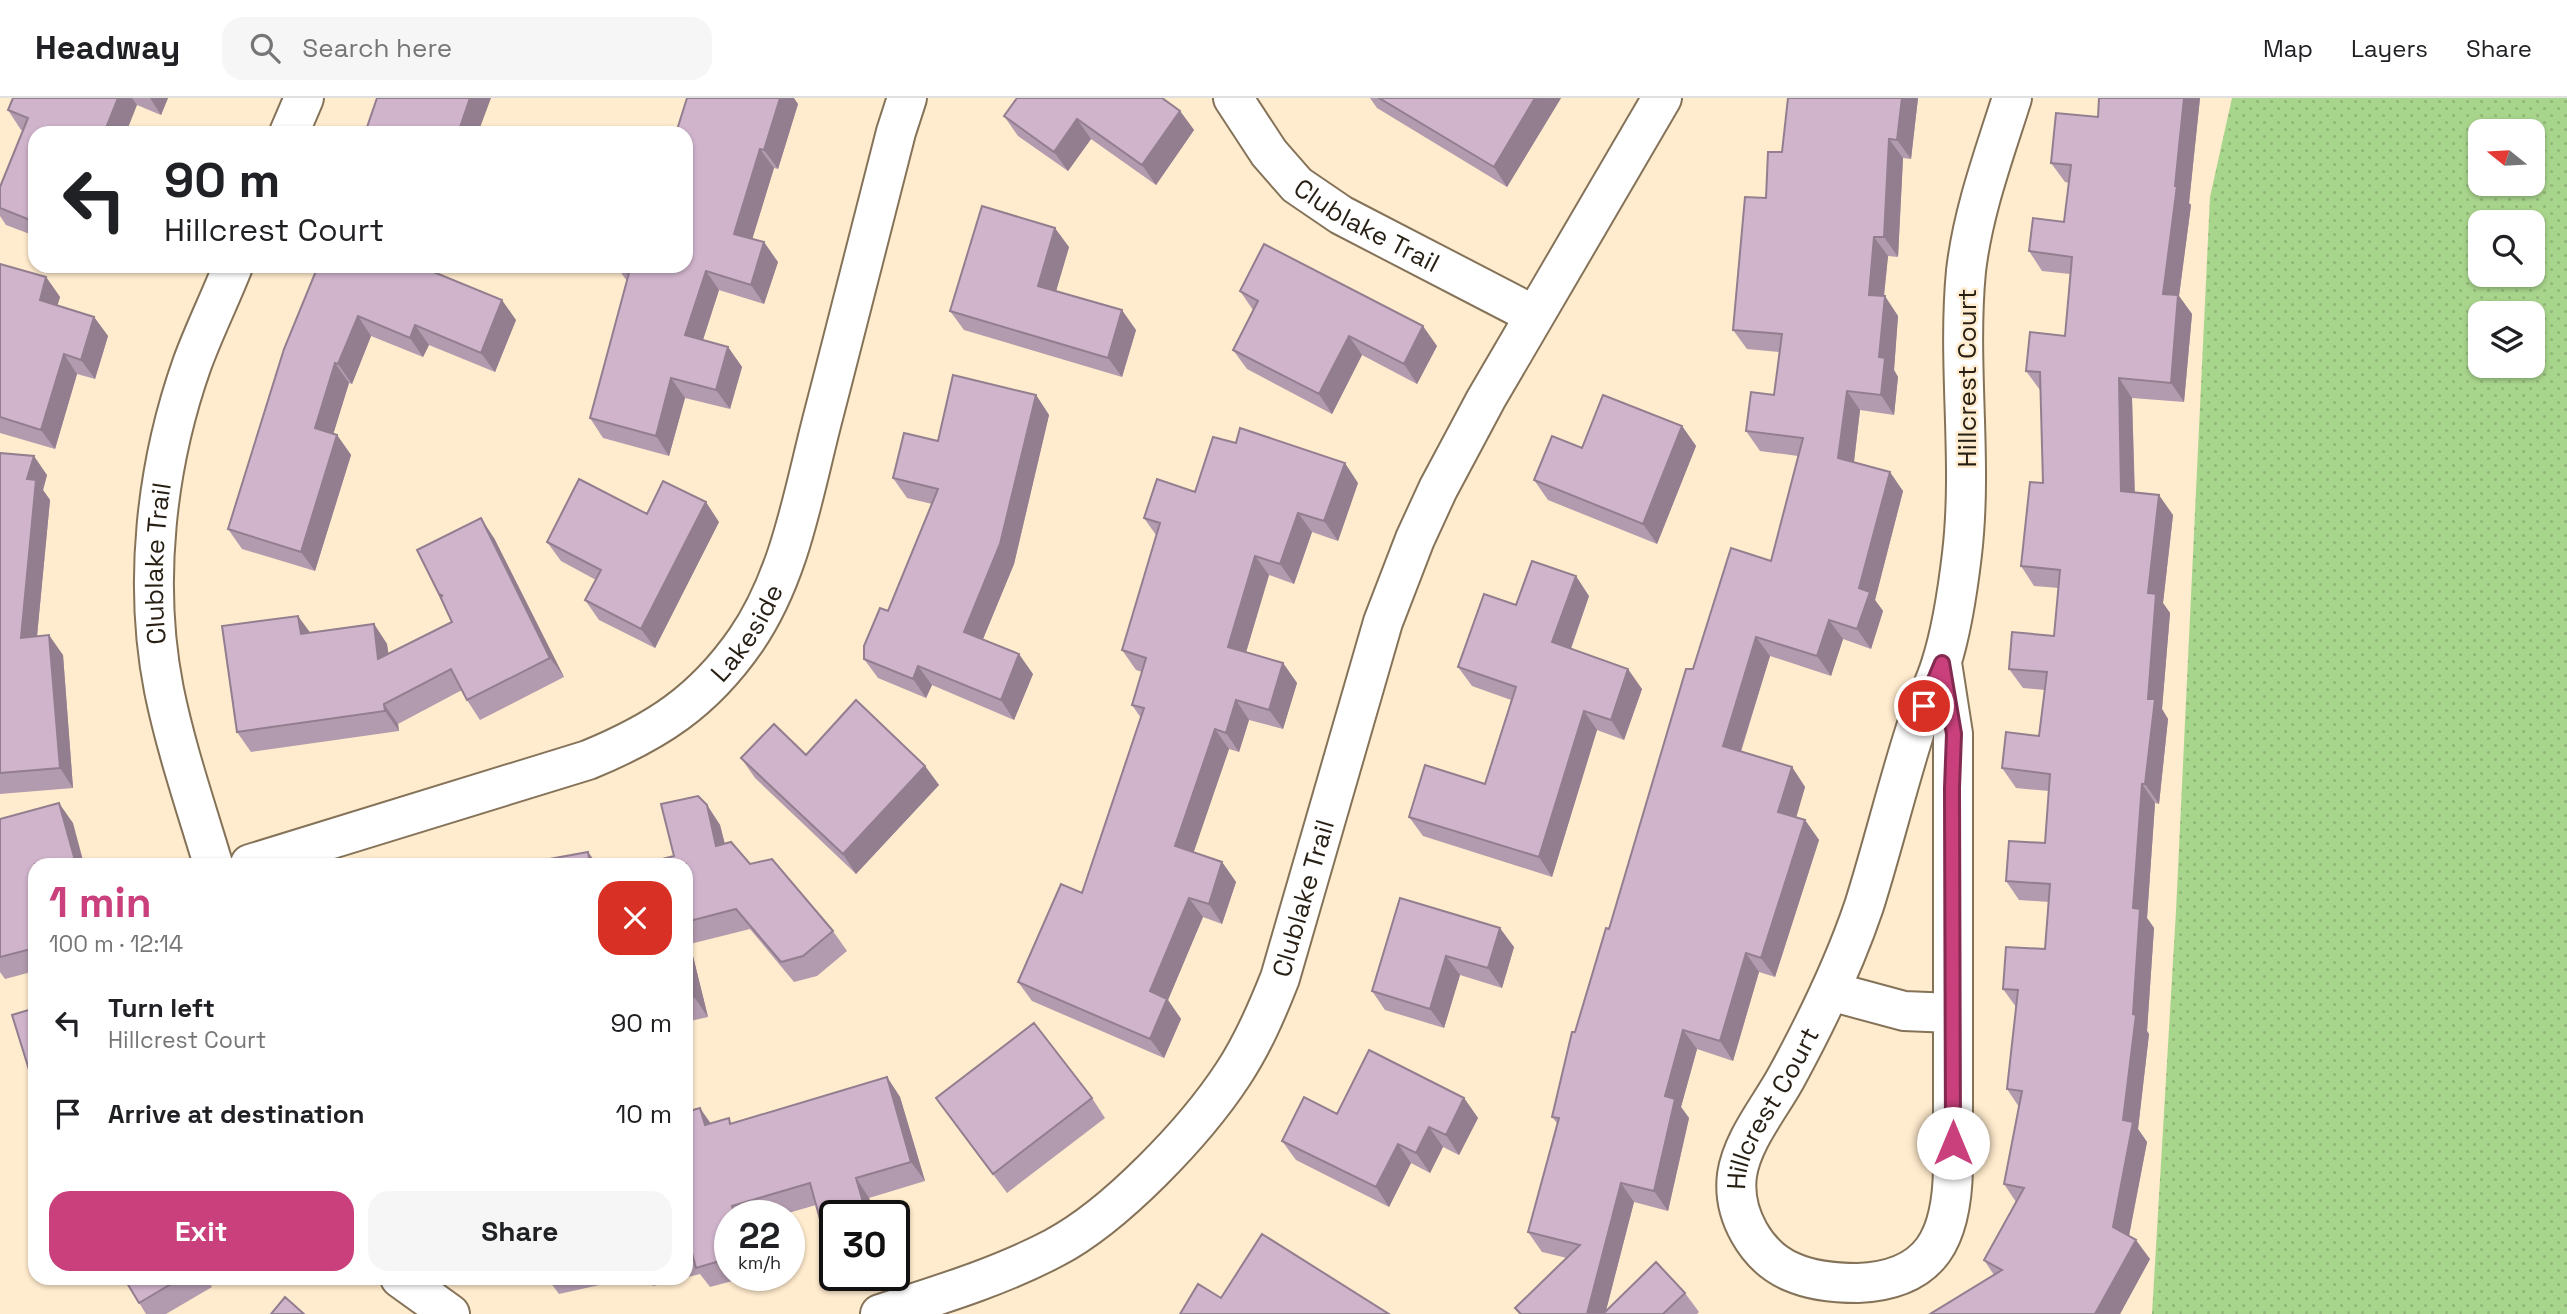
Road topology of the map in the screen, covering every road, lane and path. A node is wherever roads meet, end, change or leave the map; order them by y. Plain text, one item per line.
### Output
1 (304, 98) edge
2 (907, 98) edge
3 (1233, 98) edge
4 (1662, 98) edge
5 (2012, 98) edge
6 (292, 126) edge
7 (230, 273) edge
8 (1534, 315) junction
9 (1942, 663) junction
10 (211, 858) edge
11 (269, 858) edge
12 (1830, 991) junction
13 (1952, 1013) junction
14 (410, 1285) edge
15 (450, 1314) edge
16 (880, 1314) edge

1 - 6 street
2 - 11 street, Lakeside
3 - 8 street, Clublake Trail
4 - 8 street, Clublake Trail
5 - 9 street, Hillcrest Court
7 - 10 street, Clublake Trail
8 - 16 street, Clublake Trail
9 - 12 street, Hillcrest Court
9 - 13 street, Hillcrest Court
12 - 13 street
12 - 13 street, Hillcrest Court
14 - 15 street

